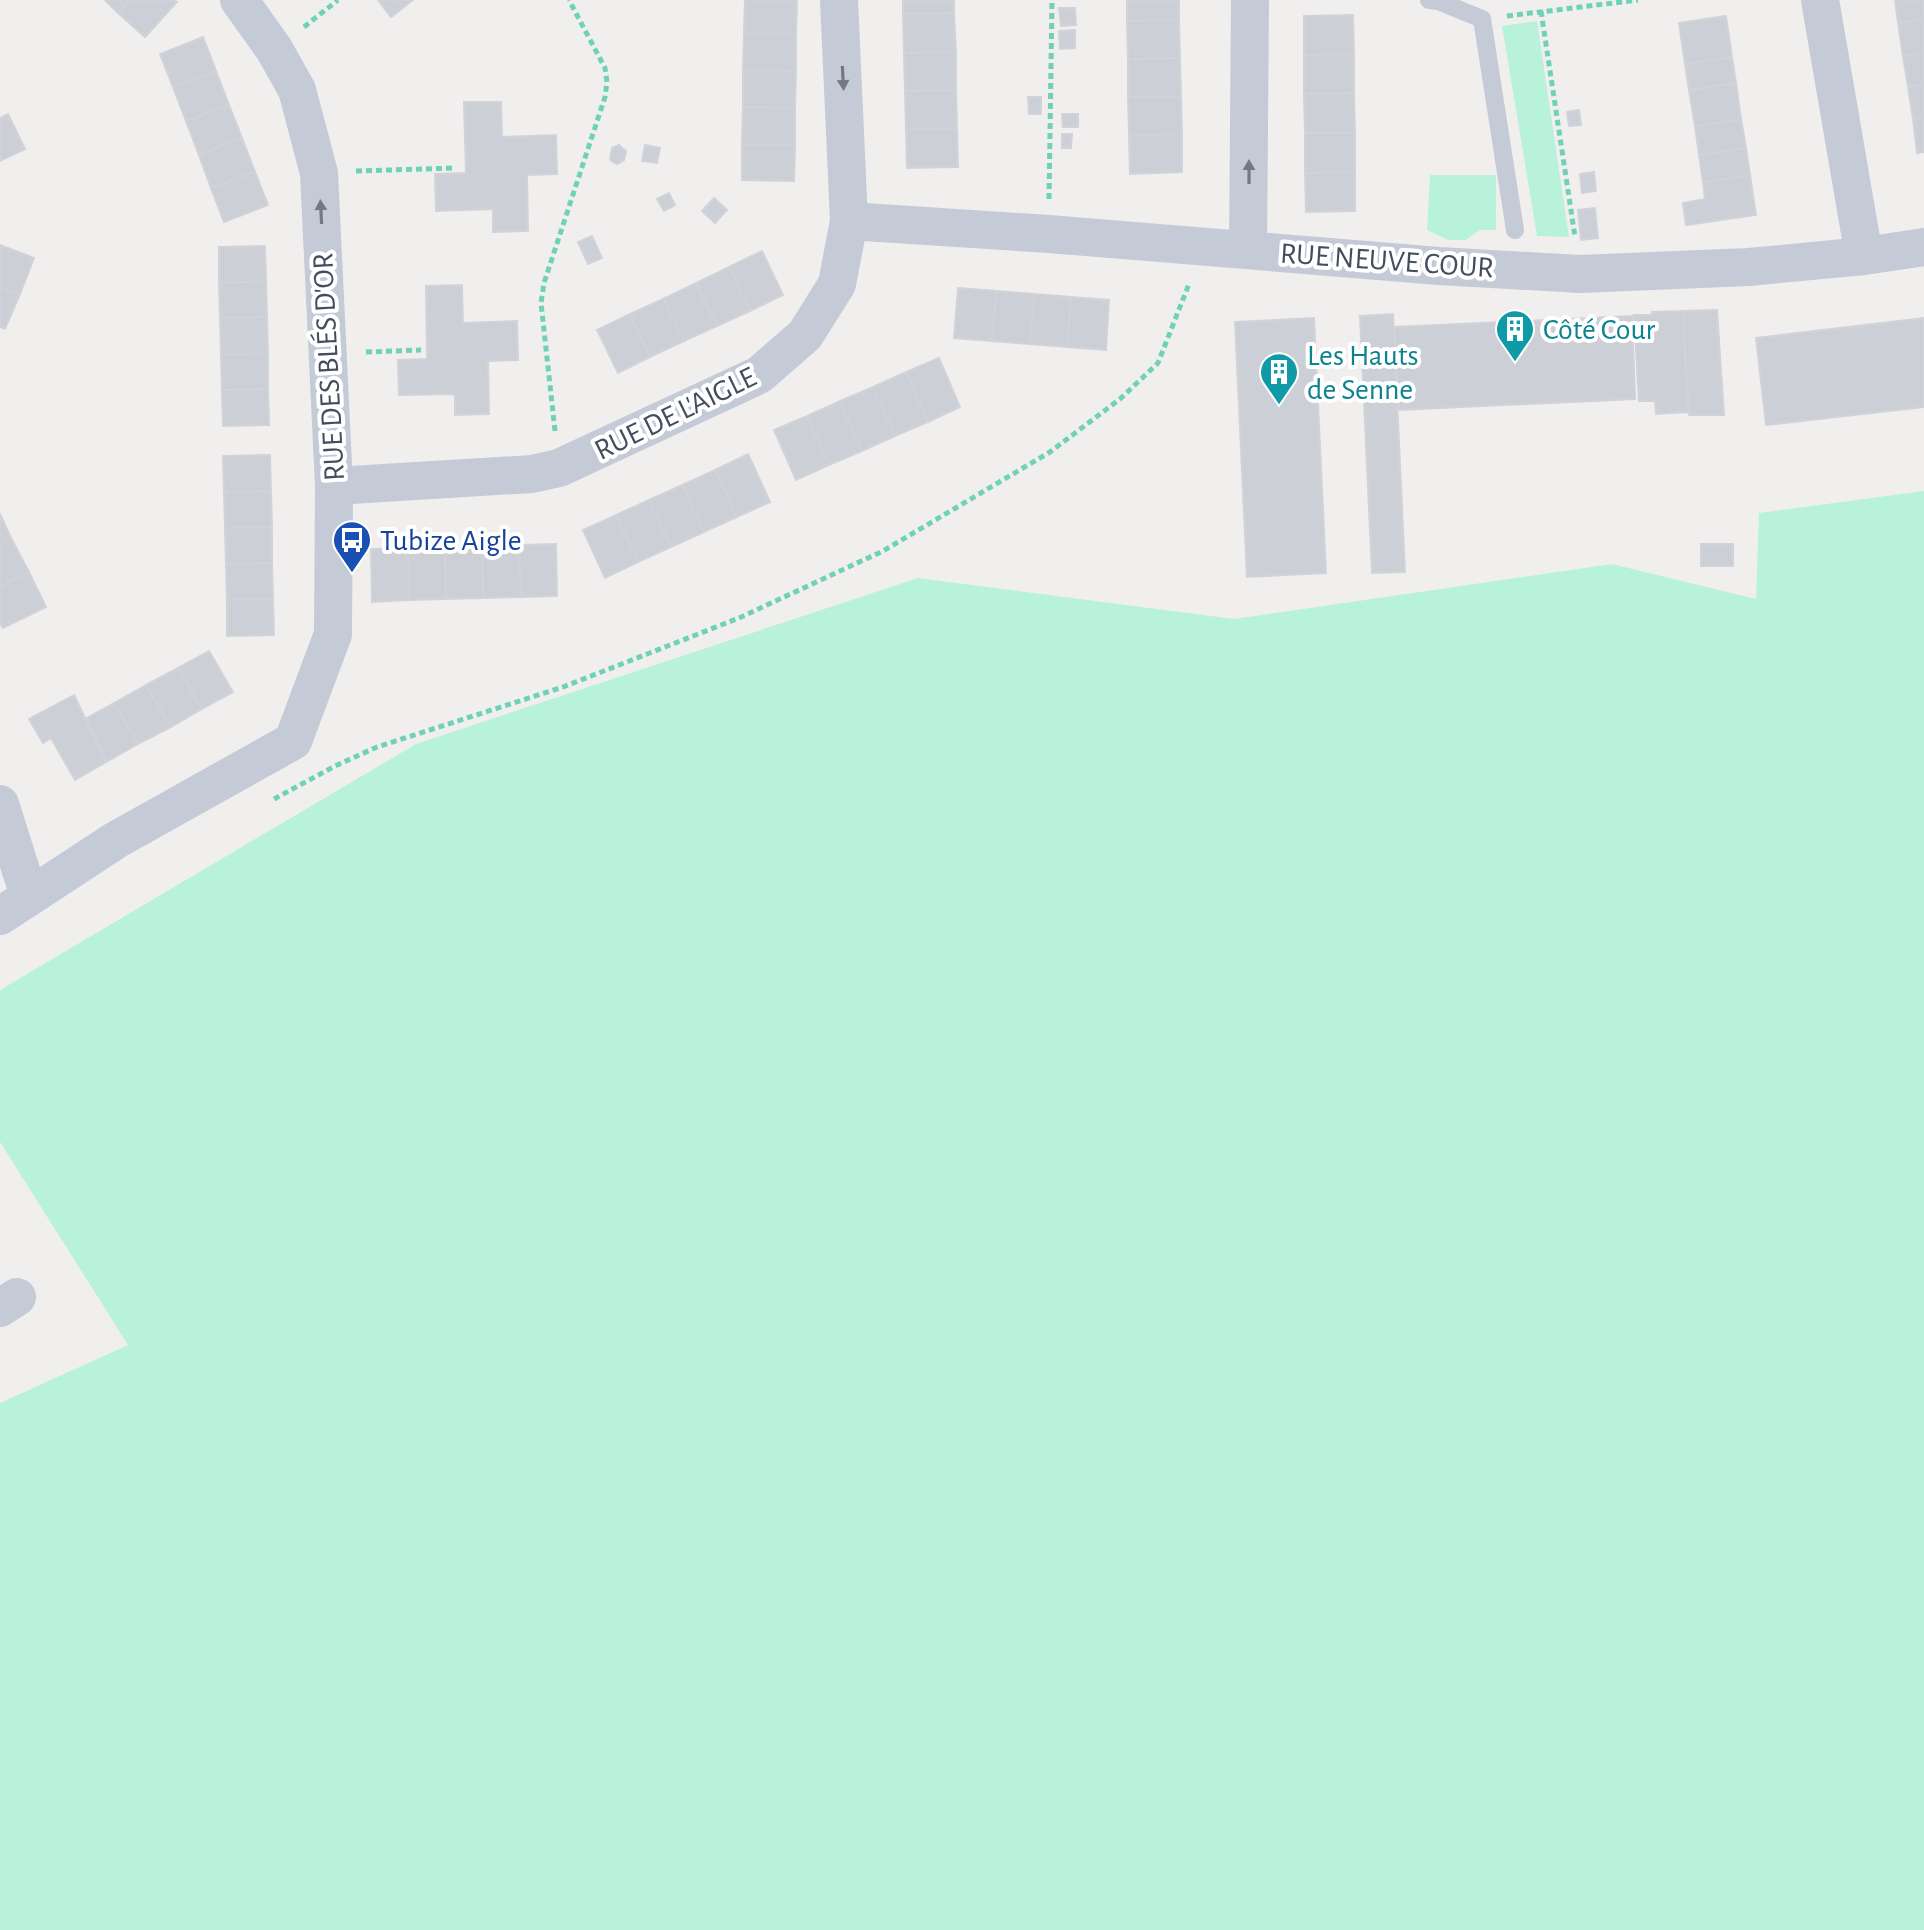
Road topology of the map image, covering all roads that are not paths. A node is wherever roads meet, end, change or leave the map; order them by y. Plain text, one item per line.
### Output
1 (239, 0) edge
2 (839, 0) edge
3 (1250, 0) edge
4 (1429, 0) edge
5 (1820, 0) edge
6 (849, 221) junction
7 (1515, 230) dead end
8 (1924, 247) edge
9 (1248, 250) junction
10 (1864, 256) junction
11 (334, 486) junction
12 (0, 804) edge
13 (15, 906) edge

11 -> 1 street, RUE DES BLÉS D'OR
2 -> 6 street, RUE DE L'AIGLE
9 -> 3 street
4 - 7 lane
5 - 10 street
6 - 9 street, RUE NEUVE COUR
6 - 11 street, RUE DE L'AIGLE
8 - 10 street, RUE NEUVE COUR
9 - 10 street, RUE NEUVE COUR
11 - 13 street, RUE DES BLÉS D'OR
12 - 13 street

